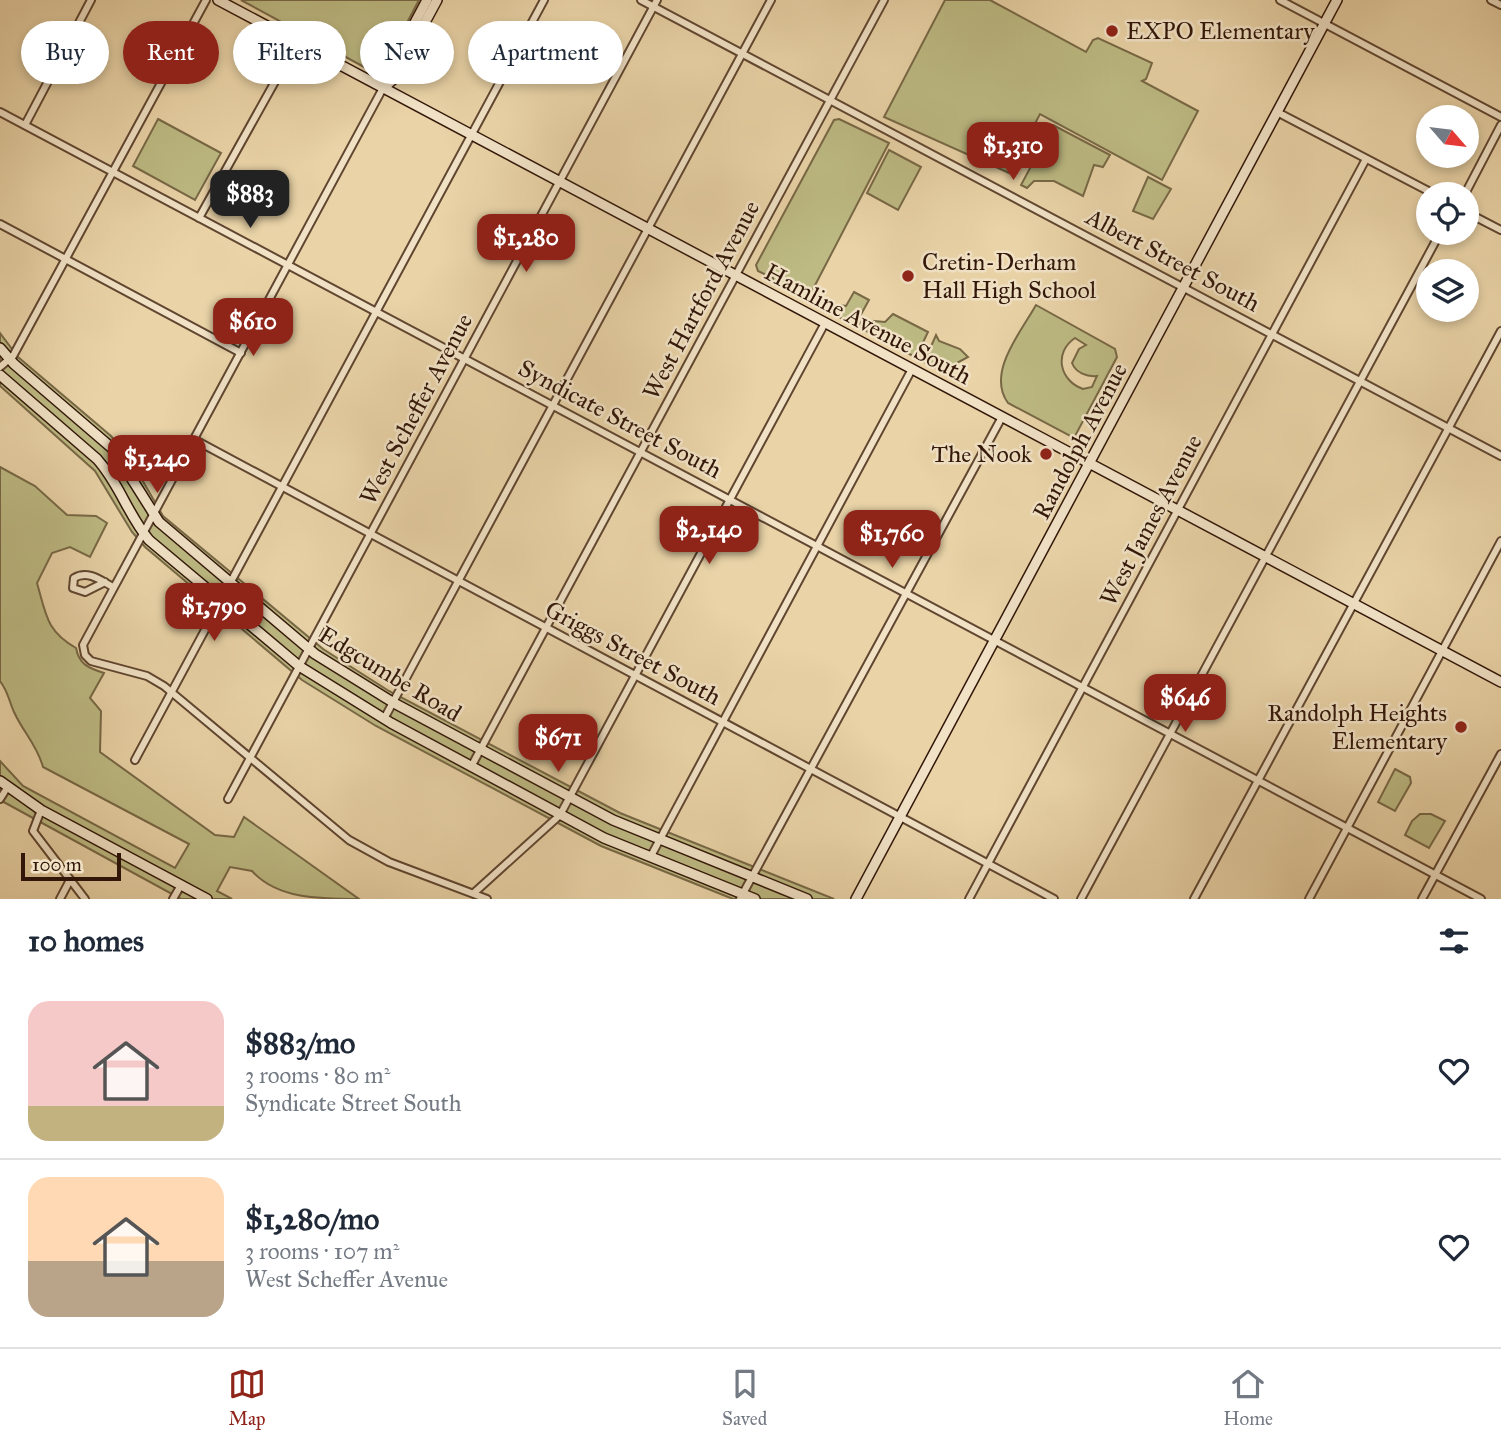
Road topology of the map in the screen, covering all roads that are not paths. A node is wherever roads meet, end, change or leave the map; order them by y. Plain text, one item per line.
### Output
1 (91, 0) edge
2 (206, 0) edge
3 (218, 0) edge
4 (427, 0) edge
5 (437, 0) edge
6 (544, 0) edge
7 (641, 0) edge
8 (771, 0) edge
9 (884, 0) edge
10 (1280, 0) edge
11 (1337, 0) edge
12 (1491, 0) edge
13 (655, 3) edge
14 (1501, 5) edge
15 (257, 21) edge
16 (1325, 23) junction
17 (742, 54) junction
18 (346, 68) edge
19 (273, 84) edge
20 (383, 88) junction
21 (830, 100) junction
22 (0, 112) edge
23 (1277, 112) junction
24 (1501, 117) edge
25 (25, 125) junction
26 (1501, 125) edge
27 (472, 134) junction
28 (1366, 159) junction
29 (113, 171) junction
30 (560, 182) junction
31 (1471, 182) edge
32 (1416, 185) edge
33 (199, 218) junction
34 (1479, 219) edge
35 (0, 224) edge
36 (648, 229) junction
37 (1501, 230) edge
38 (1434, 245) edge
39 (66, 259) junction
40 (289, 264) junction
41 (736, 275) junction
42 (1184, 288) junction
43 (377, 311) junction
44 (825, 323) junction
45 (1501, 331) edge
46 (1272, 335) junction
47 (0, 348) edge
48 (241, 353) junction
49 (465, 358) junction
50 (9, 359) junction
51 (0, 367) edge
52 (912, 369) junction
53 (0, 375) edge
54 (1360, 381) junction
55 (553, 405) junction
56 (1002, 417) junction
57 (1449, 428) junction
58 (195, 440) junction
59 (641, 452) junction
60 (1501, 456) edge
61 (1090, 463) junction
62 (282, 487) junction
63 (730, 499) junction
64 (1178, 510) junction
65 (153, 516) junction
66 (144, 533) junction
67 (370, 534) junction
68 (1501, 541) edge
69 (818, 546) junction
70 (1265, 557) junction
71 (105, 582) junction
72 (230, 582) junction
73 (459, 582) junction
74 (113, 587) junction
75 (905, 592) junction
76 (222, 600) junction
77 (1353, 603) junction
78 (546, 628) junction
79 (995, 640) junction
80 (308, 649) junction
81 (1442, 651) junction
82 (299, 666) junction
83 (635, 676) junction
84 (1501, 682) edge
85 (1083, 687) junction
86 (172, 692) junction
87 (394, 703) junction
88 (384, 719) junction
89 (723, 722) junction
90 (1170, 733) junction
91 (481, 749) junction
92 (1501, 754) edge
93 (250, 757) junction
94 (135, 760) dead end
95 (471, 767) junction
96 (811, 769) junction
97 (1258, 780) junction
98 (3, 785) edge
99 (569, 797) junction
100 (0, 799) edge
101 (228, 799) dead end
102 (41, 810) junction
103 (560, 815) junction
104 (900, 817) junction
105 (1347, 827) junction
106 (660, 840) junction
107 (652, 856) junction
108 (988, 864) junction
109 (1436, 875) junction
110 (753, 877) junction
111 (71, 880) junction
112 (181, 885) junction
113 (475, 892) junction
114 (742, 897) edge
115 (60, 899) edge
116 (85, 899) edge
117 (173, 899) edge
118 (207, 899) edge
119 (487, 899) edge
120 (755, 899) edge
121 (807, 899) edge
122 (856, 899) edge
123 (969, 899) edge
124 (1054, 899) edge
125 (1081, 899) edge
126 (1194, 899) edge
127 (1309, 899) edge
128 (1422, 899) edge
129 (1481, 899) edge

1 - 25 street
2 - 29 street
3 - 15 street, Hamline Avenue South
4 - 20 street
5 - 20 street
6 - 27 street
7 - 13 street, Albert Street South
8 - 17 street
9 - 21 street, West Hartford Avenue
10 - 16 street
11 - 16 street, Randolph Avenue
12 - 14 street
13 - 17 street, Albert Street South
13 - 30 street, West Scheffer Avenue
16 - 23 street, Randolph Avenue
16 - 24 street
17 - 21 street, Albert Street South
17 - 36 street
18 - 20 street, Hamline Avenue South
19 - 33 street
20 - 27 street, Hamline Avenue South
20 - 40 street
21 - 41 street, West Hartford Avenue
21 - 42 street, Albert Street South
22 - 25 street, Syndicate Street South
23 - 28 street
23 - 42 street, Randolph Avenue
25 - 29 street, Syndicate Street South
26 - 31 street
27 - 30 street, Hamline Avenue South
27 - 43 street
28 - 32 street
28 - 46 street, West James Avenue
29 - 33 street, Syndicate Street South
29 - 39 street
30 - 36 street, Hamline Avenue South
30 - 49 street, West Scheffer Avenue
33 - 40 street, Syndicate Street South
34 - 37 street
35 - 39 street
36 - 41 street, Hamline Avenue South
36 - 55 street
38 - 54 street
39 - 48 street
39 - 50 street
40 - 43 street, Syndicate Street South
40 - 48 street
41 - 44 street, Hamline Avenue South
41 - 59 street, West Hartford Avenue
42 - 46 street, Albert Street South
42 - 61 street, Randolph Avenue
43 - 49 street, Syndicate Street South
43 - 62 street
44 - 52 street, Hamline Avenue South
44 - 63 street
45 - 57 street
46 - 54 street, Albert Street South
46 - 64 street, West James Avenue
47 - 50 street, Edgcumbe Road
48 - 58 street
49 - 55 street, Syndicate Street South
49 - 67 street, West Scheffer Avenue
50 - 51 street
50 - 65 street, Edgcumbe Road
52 - 56 street, Hamline Avenue South
52 - 69 street
53 - 66 street, Edgcumbe Road
54 - 57 street, Albert Street South
54 - 70 street
55 - 59 street, Syndicate Street South
55 - 73 street
56 - 61 street, Hamline Avenue South
56 - 75 street
57 - 60 street, Albert Street South
57 - 77 street
58 - 62 street, Griggs Street South
58 - 65 street
59 - 63 street, Syndicate Street South
59 - 78 street, West Hartford Avenue
61 - 64 street, Hamline Avenue South
61 - 79 street, Randolph Avenue
62 - 67 street, Griggs Street South
62 - 72 street
63 - 69 street, Syndicate Street South
63 - 83 street
64 - 70 street, Hamline Avenue South
64 - 85 street, West James Avenue
65 - 66 street
65 - 72 street, Edgcumbe Road
66 - 74 street
66 - 76 street, Edgcumbe Road
67 - 73 street, Griggs Street South
67 - 80 street, West Scheffer Avenue
68 - 81 street
69 - 75 street, Syndicate Street South
69 - 89 street
70 - 77 street, Hamline Avenue South
70 - 90 street
71 - 71 street
71 - 74 street
72 - 76 street
72 - 80 street, Edgcumbe Road
73 - 78 street, Griggs Street South
73 - 87 street
74 - 86 street
75 - 79 street, Syndicate Street South
75 - 96 street
76 - 82 street, Edgcumbe Road
76 - 86 street
77 - 81 street, Hamline Avenue South
77 - 97 street
78 - 83 street, Griggs Street South
78 - 91 street, West Hartford Avenue
79 - 85 street, Syndicate Street South
79 - 104 street, Randolph Avenue
80 - 82 street, West Scheffer Avenue
80 - 87 street, Edgcumbe Road
81 - 84 street, Hamline Avenue South
81 - 105 street
82 - 88 street, Edgcumbe Road
82 - 93 street, West Scheffer Avenue
83 - 89 street, Griggs Street South
83 - 99 street
85 - 90 street, Syndicate Street South
85 - 108 street, West James Avenue
86 - 93 street
86 - 94 street
87 - 88 street
87 - 91 street, Edgcumbe Road
88 - 95 street, Edgcumbe Road
89 - 96 street, Griggs Street South
89 - 106 street
90 - 97 street, Syndicate Street South
90 - 125 street
91 - 95 street, West Hartford Avenue
91 - 99 street, Edgcumbe Road
92 - 109 street
93 - 101 street, West Scheffer Avenue
93 - 113 street
95 - 103 street, Edgcumbe Road
96 - 104 street, Griggs Street South
96 - 110 street
97 - 105 street, Syndicate Street South
97 - 126 street
98 - 100 street
98 - 102 street
99 - 103 street
99 - 106 street, Edgcumbe Road
102 - 111 street
102 - 112 street
103 - 107 street, Edgcumbe Road
103 - 113 street
104 - 108 street, Griggs Street South
104 - 122 street, Randolph Avenue
105 - 109 street, Syndicate Street South
105 - 127 street
106 - 107 street
106 - 110 street, Edgcumbe Road
107 - 114 street, Edgcumbe Road
108 - 123 street, West James Avenue
108 - 124 street, Griggs Street South
109 - 128 street
109 - 129 street, Syndicate Street South
110 - 114 street
110 - 121 street, Edgcumbe Road
111 - 115 street
111 - 116 street
112 - 117 street
112 - 118 street
113 - 119 street
114 - 120 street, Edgcumbe Road

